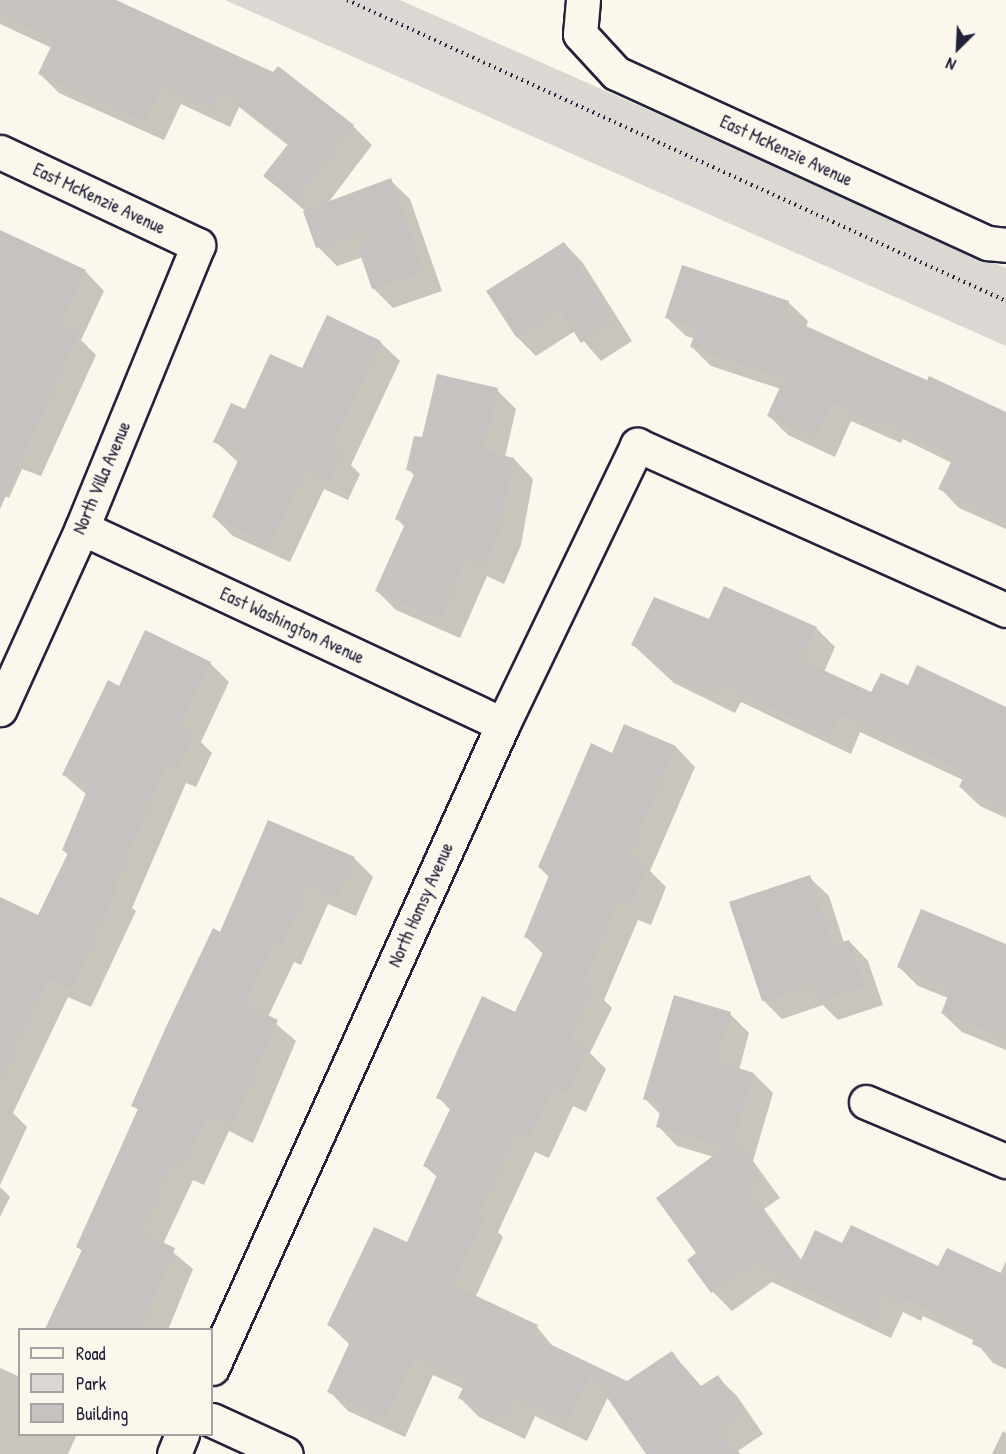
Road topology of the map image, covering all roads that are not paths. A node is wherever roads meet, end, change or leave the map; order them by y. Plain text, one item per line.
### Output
1 (583, 0) edge
2 (0, 152) edge
3 (198, 245) joint
4 (1006, 245) edge
5 (82, 528) junction
6 (1006, 610) edge
7 (0, 709) edge
8 (502, 724) junction
9 (866, 1102) dead end
10 (1006, 1161) edge
11 (213, 1366) edge
12 (213, 1420) edge
13 (181, 1436) edge
14 (174, 1454) edge
15 (286, 1454) edge

1 - 4 street, East McKenzie Avenue
2 - 3 street, East McKenzie Avenue
3 - 5 street, North Villa Avenue
5 - 7 street, North Villa Avenue
5 - 8 street, East Washington Avenue
6 - 8 street, North Homsy Avenue
8 - 11 street, North Homsy Avenue
9 - 10 street
12 - 15 street
13 - 14 street

